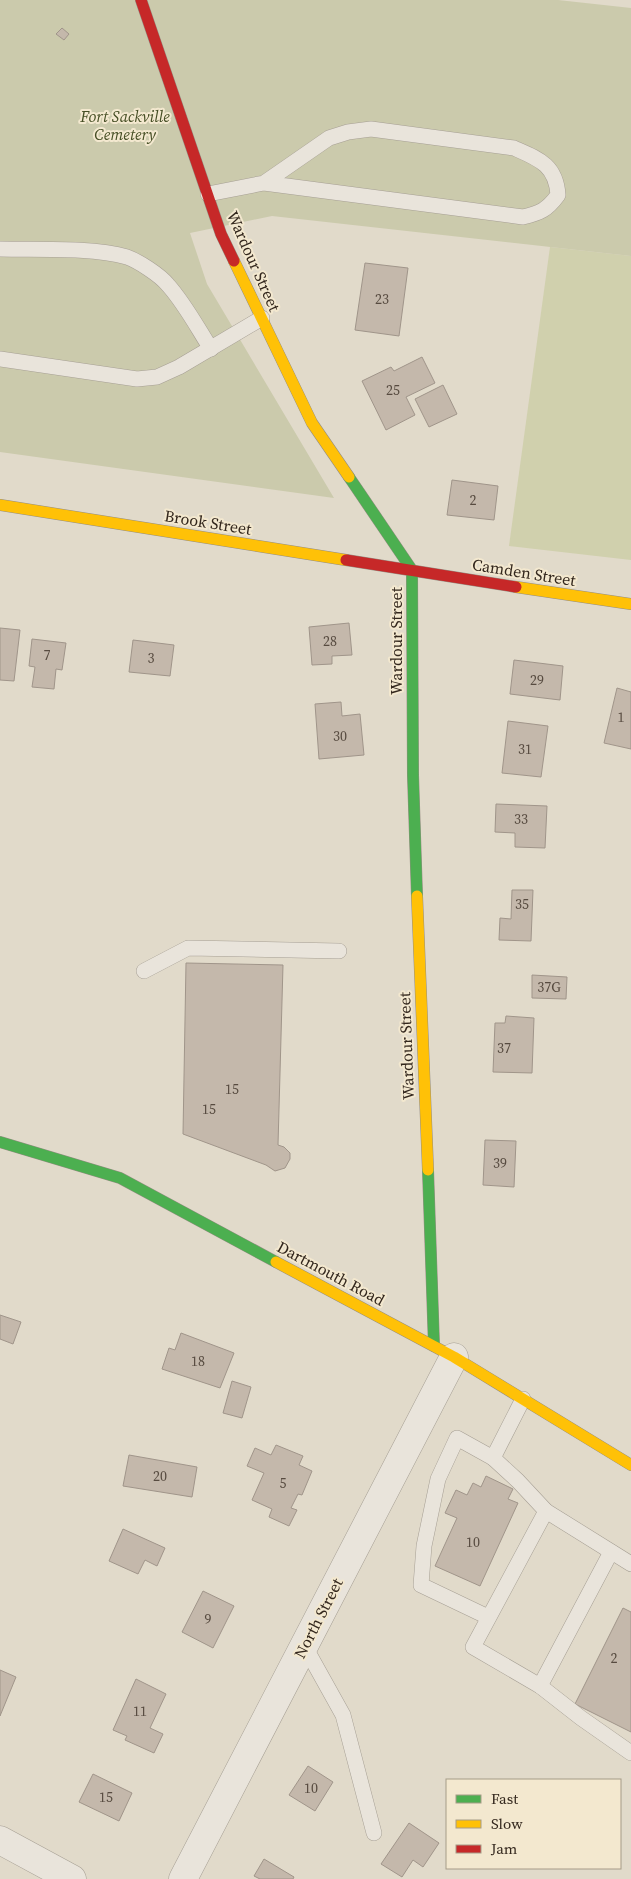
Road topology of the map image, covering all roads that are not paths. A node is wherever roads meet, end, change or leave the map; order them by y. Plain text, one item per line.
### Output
1 (141, 0) edge
2 (264, 183) junction
3 (208, 194) junction
4 (0, 249) edge
5 (262, 318) junction
6 (211, 349) junction
7 (0, 359) edge
8 (0, 505) edge
9 (412, 570) junction
10 (631, 604) edge
11 (339, 951) dead end
12 (144, 971) dead end
13 (0, 1142) edge
14 (444, 1352) junction
15 (523, 1399) junction
16 (492, 1458) junction
17 (631, 1465) edge
18 (546, 1511) junction
19 (611, 1552) junction
20 (631, 1564) edge
21 (488, 1618) junction
22 (304, 1645) junction
23 (540, 1686) junction
24 (631, 1754) edge
25 (374, 1833) dead end
26 (0, 1840) edge
27 (72, 1879) edge
28 (183, 1879) edge

1 - 3 street, Wardour Street
2 - 2 lane
2 - 3 lane
3 - 5 street, Wardour Street
4 - 6 lane
5 - 6 lane
5 - 9 street, Wardour Street
6 - 7 lane
8 - 9 street, Brook Street
9 - 10 street, Camden Street
9 - 14 street, Wardour Street
11 - 12 lane
13 - 14 street, Dartmouth Road
14 - 15 street, Dartmouth Road
14 - 22 street, North Street
15 - 16 lane
15 - 17 street, Dartmouth Road
16 - 18 lane
16 - 21 lane
18 - 19 lane
18 - 21 lane
19 - 20 lane
19 - 23 lane
21 - 23 lane
22 - 25 lane
22 - 28 street, North Street
23 - 24 lane
26 - 27 street

